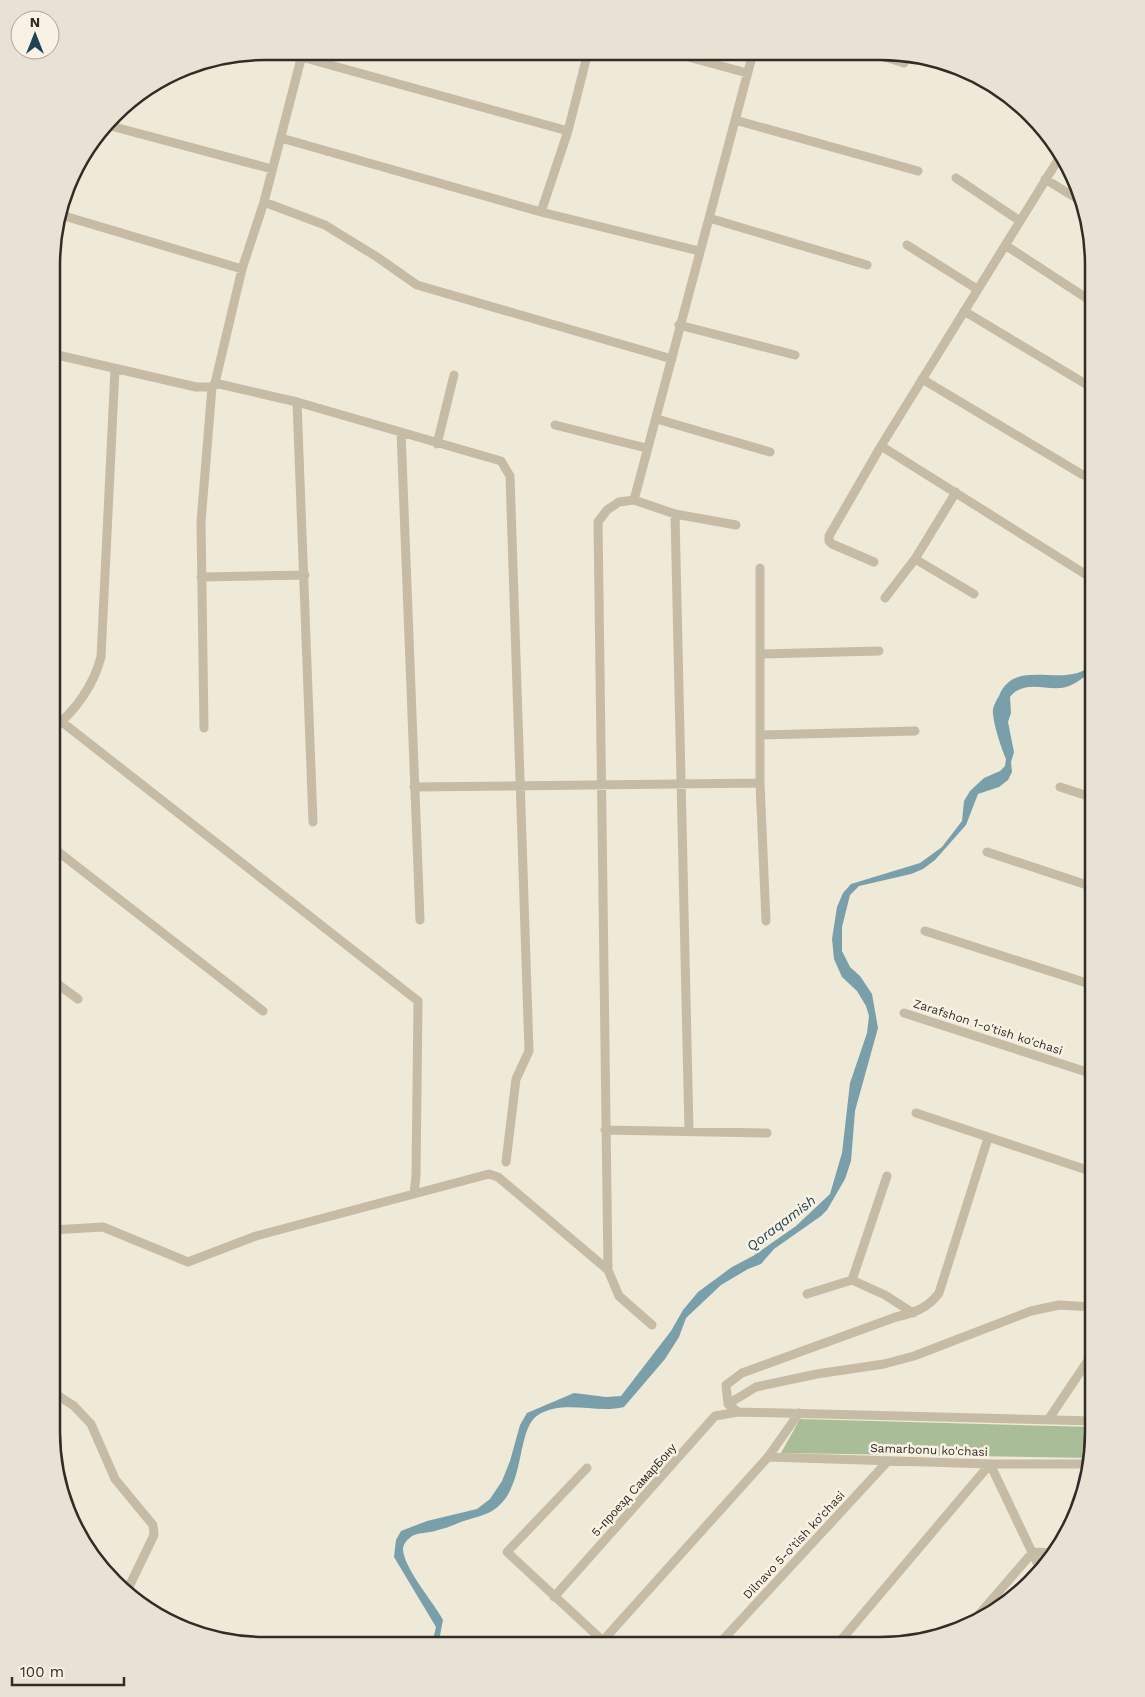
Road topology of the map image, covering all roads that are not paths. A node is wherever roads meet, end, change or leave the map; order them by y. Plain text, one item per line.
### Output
1 (300, 60) edge
2 (322, 60) edge
3 (586, 60) edge
4 (699, 60) edge
5 (751, 60) edge
6 (896, 60) edge
7 (904, 63) dead end
8 (747, 73) junction
9 (735, 120) junction
10 (114, 127) edge
11 (568, 132) junction
12 (281, 138) junction
13 (1057, 160) edge
14 (272, 169) junction
15 (918, 171) dead end
16 (956, 178) dead end
17 (1045, 179) junction
18 (1073, 196) edge
19 (264, 202) junction
20 (541, 212) junction
21 (66, 217) edge
22 (709, 218) junction
23 (1020, 221) junction
24 (908, 245) dead end
25 (1005, 245) junction
26 (699, 251) junction
27 (867, 265) dead end
28 (242, 269) junction
29 (977, 289) junction
30 (1085, 297) edge
31 (964, 312) junction
32 (679, 325) junction
33 (795, 355) dead end
34 (60, 356) edge
35 (672, 359) junction
36 (115, 369) junction
37 (454, 375) dead end
38 (922, 379) junction
39 (1085, 384) edge
40 (214, 385) junction
41 (297, 402) junction
42 (657, 419) junction
43 (555, 425) dead end
44 (401, 432) junction
45 (437, 444) junction
46 (881, 446) junction
47 (646, 448) junction
48 (770, 452) dead end
49 (1083, 476) dead end
50 (956, 492) junction
51 (634, 500) junction
52 (676, 514) junction
53 (736, 525) dead end
54 (915, 559) junction
55 (874, 562) dead end
56 (760, 568) dead end
57 (1085, 574) dead end
58 (305, 575) junction
59 (201, 577) junction
60 (974, 594) dead end
61 (885, 598) dead end
62 (879, 651) dead end
63 (760, 654) junction
64 (62, 722) joint
65 (204, 728) dead end
66 (916, 731) dead end
67 (760, 735) junction
68 (760, 783) junction
69 (520, 784) junction
70 (601, 785) junction
71 (680, 785) junction
72 (414, 786) junction
73 (1060, 787) dead end
74 (1085, 795) edge
75 (312, 822) dead end
76 (987, 852) dead end
77 (60, 853) edge
78 (1085, 884) edge
79 (420, 920) dead end
80 (766, 921) dead end
81 (925, 931) dead end
82 (1085, 982) edge
83 (60, 986) edge
84 (78, 1000) dead end
85 (263, 1011) dead end
86 (904, 1013) dead end
87 (1085, 1071) edge
88 (916, 1113) dead end
89 (605, 1130) junction
90 (688, 1131) junction
91 (767, 1133) dead end
92 (988, 1138) junction
93 (506, 1162) dead end
94 (1085, 1169) edge
95 (887, 1176) dead end
96 (414, 1194) junction
97 (60, 1230) edge
98 (608, 1270) junction
99 (852, 1280) junction
100 (807, 1294) dead end
101 (1085, 1307) edge
102 (913, 1313) junction
103 (652, 1325) dead end
104 (1085, 1364) edge
105 (60, 1397) edge
106 (728, 1404) junction
107 (738, 1412) junction
108 (799, 1414) junction
109 (1048, 1420) junction
110 (1085, 1421) edge
111 (768, 1457) junction
112 (888, 1461) junction
113 (990, 1464) junction
114 (1082, 1464) edge
115 (586, 1468) dead end
116 (1033, 1552) junction
117 (1046, 1553) edge
118 (1038, 1563) edge
119 (130, 1586) edge
120 (554, 1597) junction
121 (984, 1609) edge
122 (595, 1637) edge
123 (606, 1637) edge
124 (725, 1637) edge
125 (844, 1637) edge

1 - 12 street
2 - 11 street
3 - 11 street
4 - 8 street
5 - 8 street
6 - 7 street
8 - 9 street
9 - 15 street
9 - 22 street
10 - 14 street
11 - 20 street
12 - 14 street
12 - 20 street
13 - 17 street
14 - 19 street
16 - 23 street
17 - 18 street
17 - 23 street
19 - 28 street
19 - 35 street
20 - 26 street
21 - 28 street
22 - 26 street
22 - 27 street
23 - 25 street
24 - 29 street
25 - 29 street
25 - 30 street
26 - 32 street
28 - 40 street
29 - 31 street
31 - 38 street
31 - 39 street
32 - 33 street
32 - 35 street
34 - 36 street
35 - 42 street
36 - 40 street
36 - 64 street
37 - 45 street
38 - 46 street
38 - 49 street
40 - 41 street
40 - 59 street
41 - 44 street
41 - 58 street
42 - 47 street
42 - 48 street
43 - 47 street
44 - 45 street
44 - 72 street
45 - 69 street
46 - 50 street
46 - 55 street
47 - 51 street
50 - 54 street
50 - 57 street
51 - 52 street
51 - 70 street
52 - 53 street
52 - 71 street
54 - 60 street
54 - 61 street
56 - 63 street
58 - 59 street
58 - 75 street
59 - 65 street
62 - 63 street
63 - 67 street
64 - 96 street
66 - 67 street
67 - 68 street
68 - 71 street
68 - 80 street
69 - 70 street
69 - 72 street
69 - 93 street
70 - 71 street
70 - 89 street
71 - 90 street
72 - 79 street
73 - 74 street
76 - 78 street
77 - 85 street
81 - 82 street
83 - 84 street
86 - 87 street, Zarafshon 1-o'tish ko'chasi
88 - 92 street
89 - 90 street
89 - 98 street
90 - 91 street
92 - 94 street
92 - 102 street
95 - 99 street
96 - 97 street
96 - 98 street
98 - 103 street
99 - 100 street
99 - 102 street
101 - 106 street
102 - 106 street
104 - 109 street
105 - 119 street
106 - 107 street
107 - 108 street
107 - 120 street, 5-проезд СамарБону
108 - 109 street
108 - 111 street
109 - 110 street
111 - 112 street, Samarbonu ko'chasi
111 - 123 street
112 - 113 street, Samarbonu ko'chasi
112 - 124 street, Dilnavo 5-o'tish ko'chasi
113 - 114 street, Samarbonu ko'chasi
113 - 116 street
113 - 125 street
115 - 120 street
116 - 117 street
116 - 118 street
116 - 121 street
120 - 122 street

